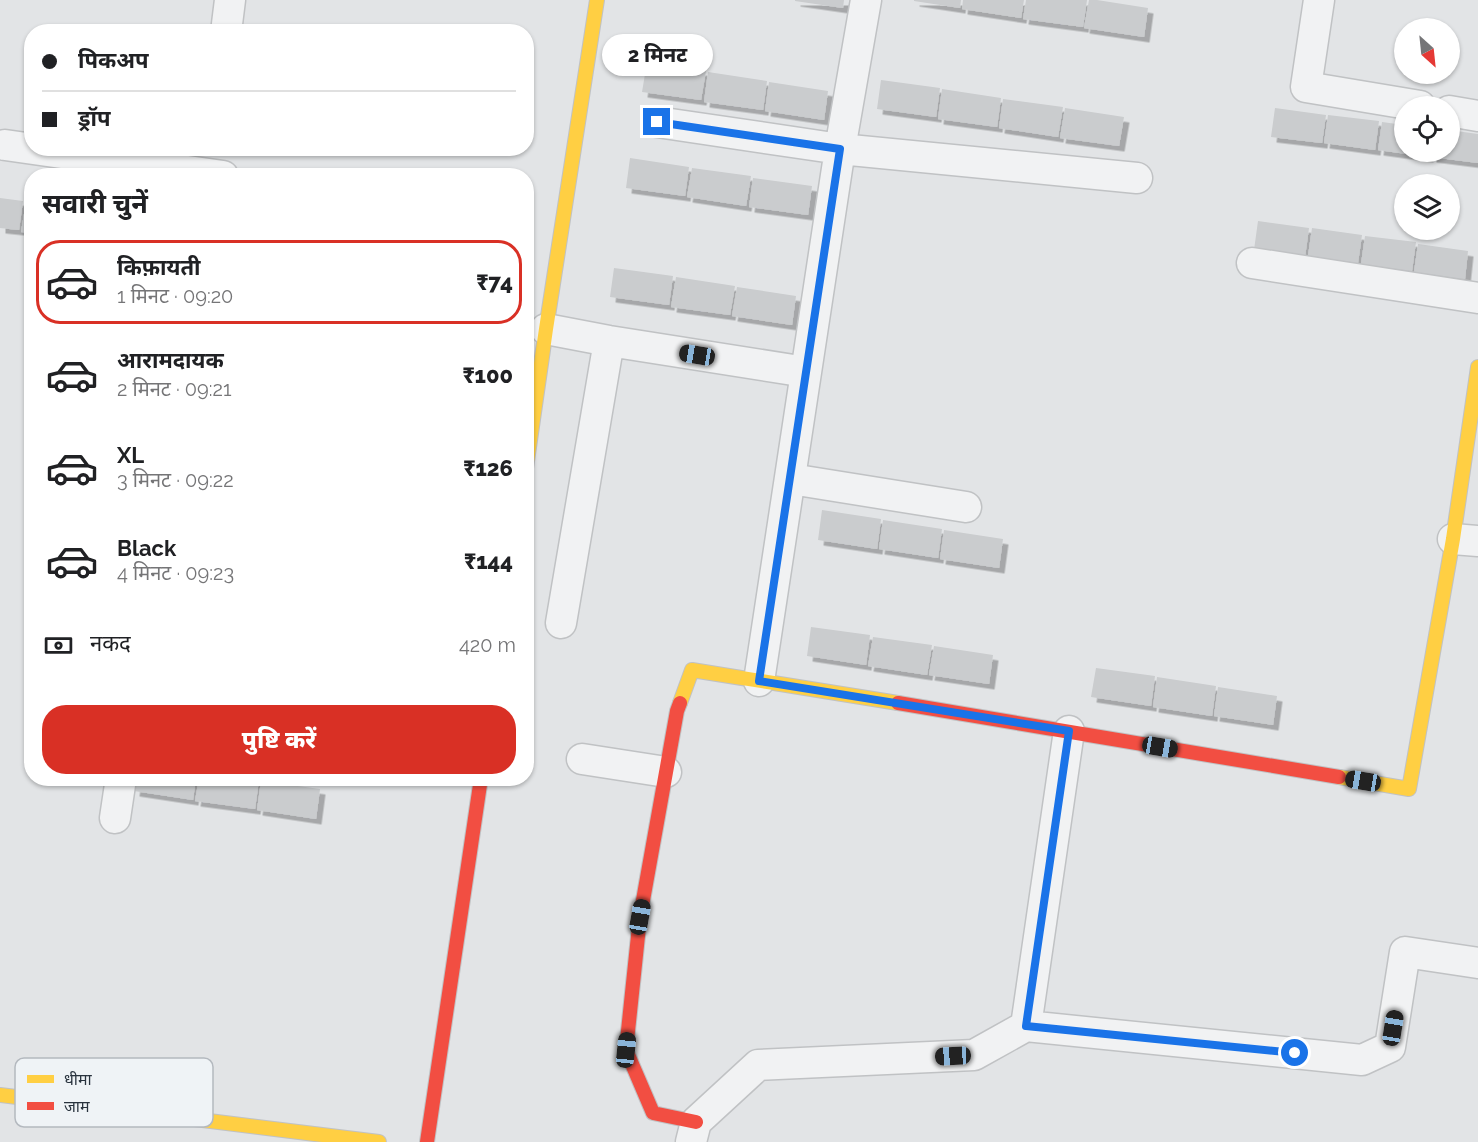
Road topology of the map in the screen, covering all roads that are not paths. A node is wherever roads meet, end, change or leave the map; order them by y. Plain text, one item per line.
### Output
1 (230, 0) edge
2 (597, 0) edge
3 (866, 0) edge
4 (1319, 0) edge
5 (227, 24) edge
6 (1394, 102) edge
7 (1460, 113) edge
8 (1478, 116) edge
9 (657, 122) dead end
10 (5, 145) dead end
11 (24, 147) edge
12 (840, 149) junction
13 (104, 156) edge
14 (211, 168) edge
15 (1137, 178) dead end
16 (1252, 263) dead end
17 (1478, 298) edge
18 (546, 329) junction
19 (609, 340) junction
20 (1478, 367) edge
21 (806, 372) junction
22 (534, 412) edge
23 (791, 479) junction
24 (966, 507) dead end
25 (1466, 540) edge
26 (561, 623) dead end
27 (759, 681) junction
28 (1069, 731) junction
29 (582, 759) dead end
30 (666, 772) junction
31 (119, 786) edge
32 (480, 786) edge
33 (115, 818) dead end
34 (1478, 963) edge
35 (1026, 1026) junction
36 (0, 1095) edge
37 (15, 1097) edge
38 (213, 1121) edge
39 (694, 1132) edge
40 (379, 1142) edge
41 (427, 1142) edge

1 - 5 street
2 - 18 street
3 - 12 street
4 - 6 street
7 - 8 street
9 - 12 street
10 - 11 street
12 - 15 street
12 - 21 street
13 - 14 street
16 - 17 street
18 - 19 street
18 - 22 street
19 - 21 street
19 - 26 street
20 - 25 street
21 - 23 street
23 - 24 street
23 - 27 street
25 - 28 street
27 - 28 street
27 - 30 street
28 - 35 street
29 - 30 street
30 - 39 street
31 - 33 street
32 - 41 street
34 - 35 street
35 - 39 street
36 - 37 street
38 - 40 street

